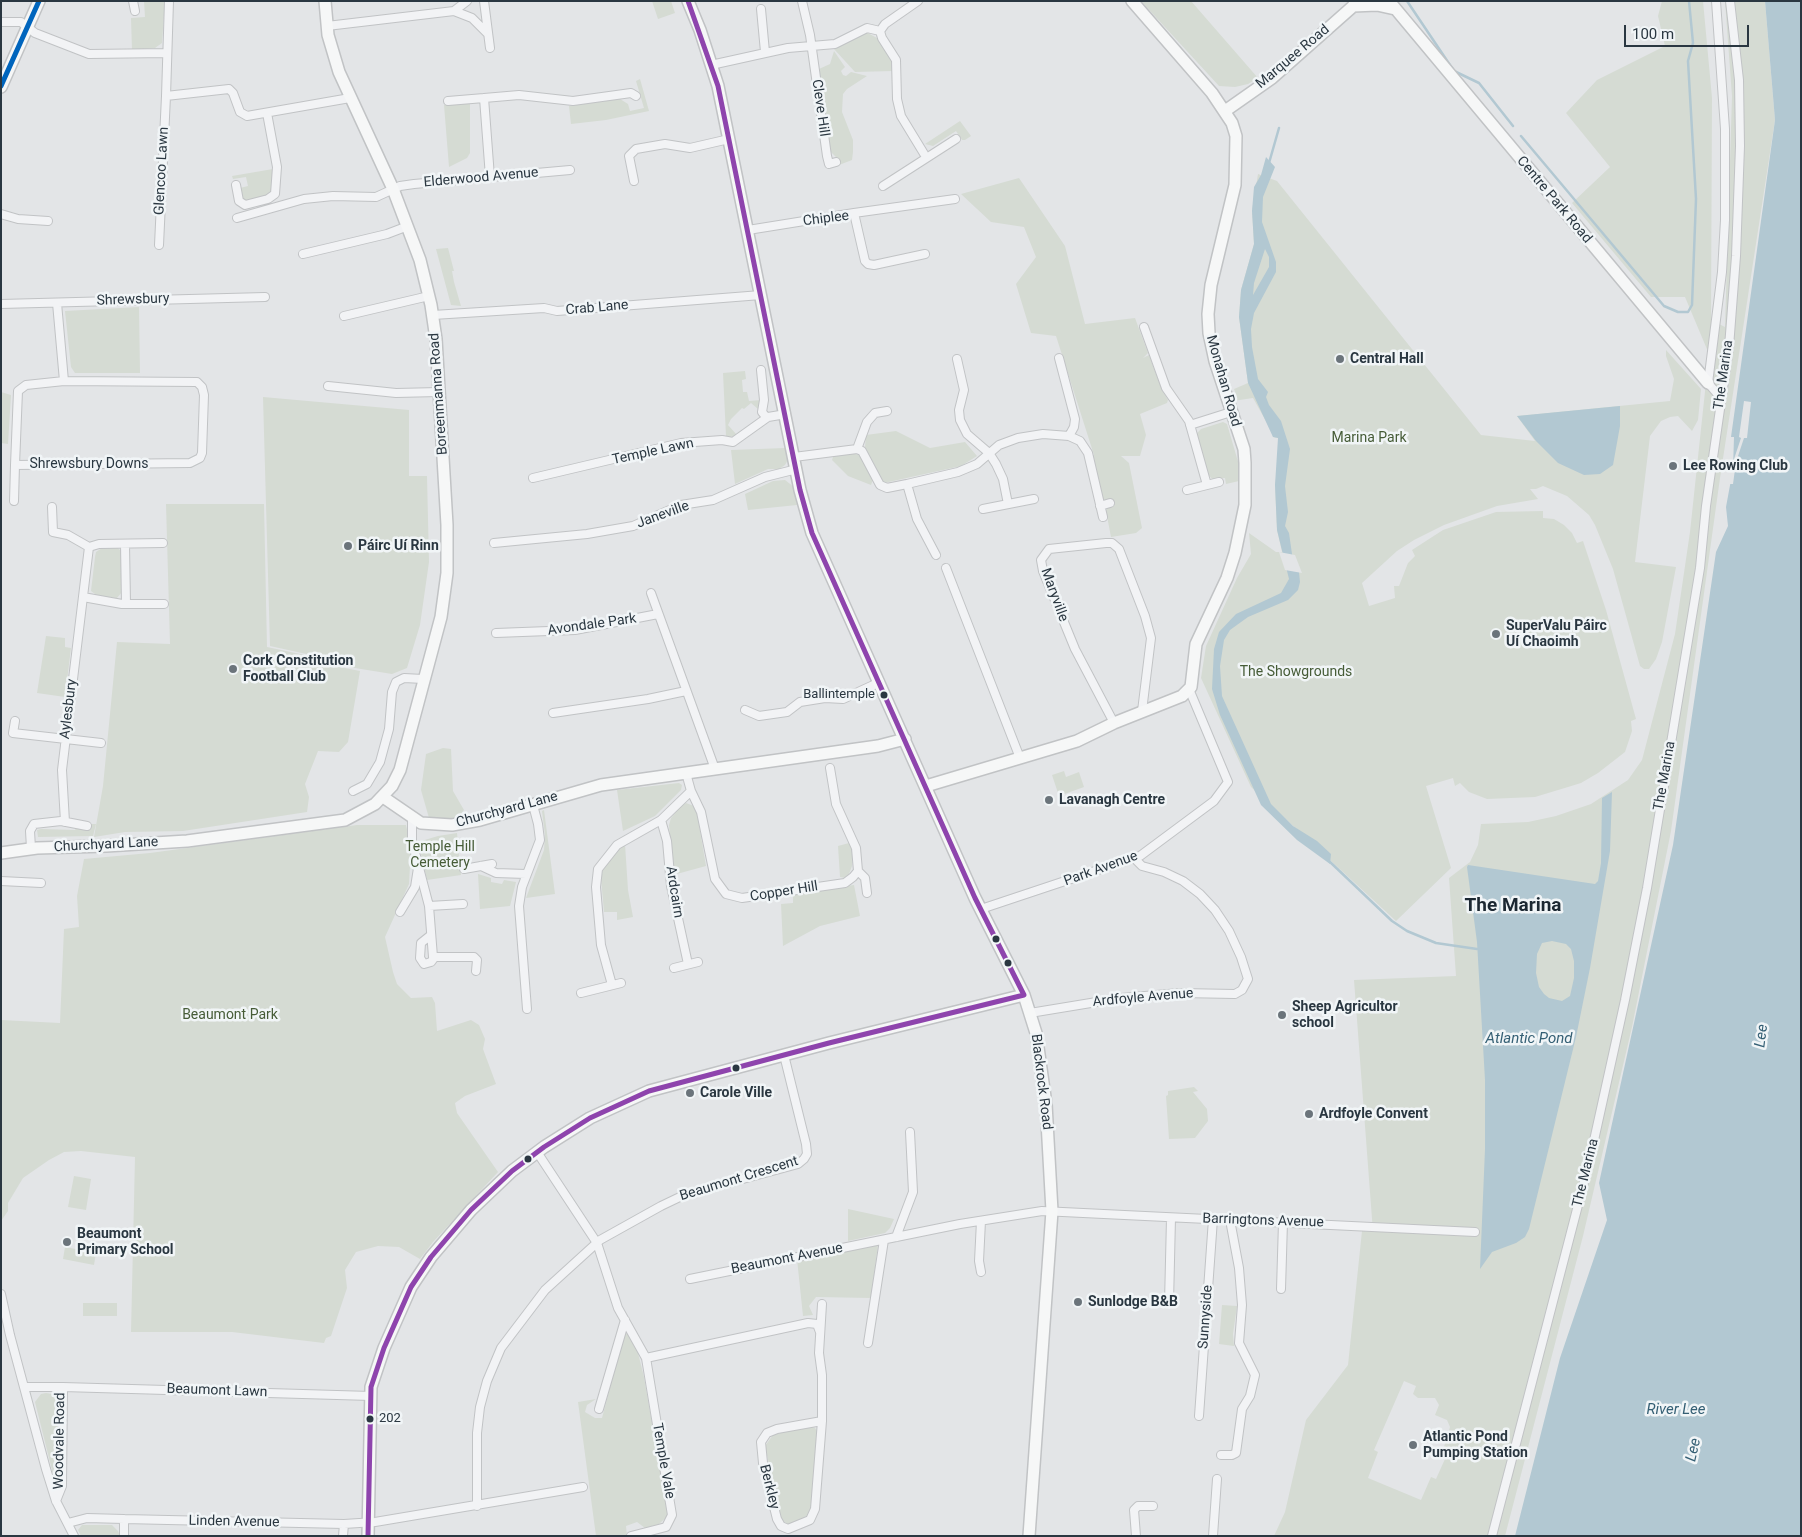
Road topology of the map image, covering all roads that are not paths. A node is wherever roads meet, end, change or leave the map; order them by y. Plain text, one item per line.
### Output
1 (39, 1) edge
2 (133, 1) edge
3 (169, 1) edge
4 (326, 1) edge
5 (467, 1) edge
6 (484, 1) edge
7 (688, 1) edge
8 (802, 1) edge
9 (918, 1) edge
10 (1132, 1) edge
11 (1716, 1) edge
12 (1730, 1) edge
13 (1356, 4) edge
14 (1392, 5) edge
15 (761, 9) dead end
16 (135, 11) dead end
17 (454, 11) junction
18 (1, 22) edge
19 (327, 26) junction
20 (27, 28) junction
21 (880, 31) junction
22 (488, 34) junction
23 (811, 45) junction
24 (490, 48) dead end
25 (765, 52) junction
26 (167, 53) junction
27 (711, 65) junction
28 (1, 87) edge
29 (166, 96) junction
30 (636, 96) dead end
31 (350, 98) junction
32 (484, 98) junction
33 (448, 100) dead end
34 (1225, 111) junction
35 (267, 113) junction
36 (729, 139) junction
37 (956, 139) dead end
38 (926, 157) junction
39 (836, 162) dead end
40 (570, 170) dead end
41 (490, 177) junction
42 (634, 181) dead end
43 (236, 185) dead end
44 (883, 186) dead end
45 (393, 189) junction
46 (955, 199) dead end
47 (854, 213) junction
48 (1, 214) edge
49 (237, 218) dead end
50 (48, 220) dead end
51 (408, 226) junction
52 (748, 230) junction
53 (159, 245) dead end
54 (303, 254) dead end
55 (925, 254) dead end
56 (761, 295) junction
57 (429, 296) junction
58 (266, 297) dead end
59 (57, 303) junction
60 (1, 304) edge
61 (433, 315) junction
62 (344, 316) dead end
63 (1144, 327) dead end
64 (1059, 358) dead end
65 (957, 359) dead end
66 (761, 370) dead end
67 (64, 381) junction
68 (1708, 383) junction
69 (328, 386) dead end
70 (439, 392) junction
71 (1721, 398) junction
72 (887, 411) dead end
73 (1232, 412) junction
74 (786, 414) junction
75 (767, 418) junction
76 (1190, 425) junction
77 (1069, 436) junction
78 (857, 449) junction
79 (989, 453) junction
80 (794, 457) junction
81 (15, 465) junction
82 (796, 469) junction
83 (533, 478) dead end
84 (1219, 482) dead end
85 (907, 484) junction
86 (1207, 485) junction
87 (1187, 490) dead end
88 (1034, 499) dead end
89 (14, 501) dead end
90 (1110, 503) dead end
91 (1008, 504) junction
92 (1100, 506) junction
93 (52, 507) dead end
94 (983, 509) dead end
95 (1103, 517) dead end
96 (927, 537) junction
97 (494, 542) dead end
98 (163, 543) dead end
99 (125, 544) junction
100 (920, 544) dead end
101 (89, 547) junction
102 (936, 555) dead end
103 (946, 568) dead end
104 (651, 593) dead end
105 (83, 597) junction
106 (126, 604) junction
107 (164, 604) dead end
108 (658, 614) junction
109 (496, 633) dead end
110 (423, 679) junction
111 (880, 682) junction
112 (1189, 689) junction
113 (686, 691) junction
114 (745, 710) dead end
115 (1142, 711) junction
116 (553, 713) dead end
117 (15, 721) dead end
118 (1114, 723) junction
119 (65, 739) junction
120 (905, 739) junction
121 (101, 743) dead end
122 (1020, 758) junction
123 (830, 768) dead end
124 (715, 769) junction
125 (686, 773) junction
126 (926, 786) junction
127 (353, 791) dead end
128 (691, 791) junction
129 (383, 797) junction
130 (533, 805) junction
131 (412, 818) junction
132 (662, 820) junction
133 (66, 822) junction
134 (87, 826) dead end
135 (31, 848) junction
136 (1, 853) edge
137 (1134, 858) junction
138 (492, 864) dead end
139 (418, 866) junction
140 (481, 866) junction
141 (464, 869) dead end
142 (858, 871) junction
143 (526, 874) junction
144 (1, 881) edge
145 (41, 883) dead end
146 (867, 894) dead end
147 (463, 904) dead end
148 (429, 906) junction
149 (981, 909) junction
150 (400, 912) dead end
151 (431, 935) junction
152 (433, 957) junction
153 (698, 962) dead end
154 (688, 964) junction
155 (674, 968) dead end
156 (476, 971) dead end
157 (621, 982) dead end
158 (612, 985) junction
159 (581, 993) dead end
160 (1024, 995) junction
161 (527, 1008) dead end
162 (1030, 1013) junction
163 (784, 1055) junction
164 (910, 1132) dead end
165 (537, 1152) junction
166 (1052, 1211) junction
167 (1171, 1218) junction
168 (1213, 1219) junction
169 (1230, 1220) junction
170 (981, 1221) junction
171 (1283, 1222) junction
172 (1475, 1232) dead end
173 (896, 1237) junction
174 (884, 1240) junction
175 (597, 1243) junction
176 (981, 1272) dead end
177 (690, 1279) dead end
178 (1282, 1289) dead end
179 (1, 1294) edge
180 (1169, 1303) dead end
181 (822, 1304) dead end
182 (625, 1320) junction
183 (1, 1322) edge
184 (820, 1332) junction
185 (10, 1335) junction
186 (868, 1343) dead end
187 (646, 1358) junction
188 (24, 1387) junction
189 (63, 1387) junction
190 (371, 1396) junction
191 (599, 1409) dead end
192 (1198, 1416) dead end
193 (822, 1420) junction
194 (1221, 1455) dead end
195 (1217, 1479) dead end
196 (583, 1487) dead end
197 (56, 1501) junction
198 (477, 1506) junction
199 (1154, 1506) dead end
200 (124, 1520) junction
201 (368, 1522) junction
202 (68, 1523) junction
203 (344, 1524) junction
204 (74, 1536) edge
205 (124, 1536) edge
206 (344, 1536) edge
207 (368, 1536) edge
208 (631, 1536) edge
209 (1029, 1536) edge
210 (1136, 1536) edge
211 (1213, 1536) edge
212 (1492, 1536) edge

1 - 20 street
2 - 16 street
3 - 26 street, Glencoo Lawn
4 - 19 street, Boreenmanna Road
5 - 17 street
6 - 22 street
7 - 27 street, Blackrock Road
8 - 23 street, Cleve Hill
9 - 21 street
10 - 34 street, Monahan Road
11 - 68 street, The Marina
12 - 71 street, The Marina
13 - 14 street
13 - 34 street, Marquee Road
14 - 68 street, Centre Park Road
15 - 25 street
17 - 19 street
17 - 22 street
18 - 20 street
19 - 31 street, Boreenmanna Road
20 - 26 street
20 - 28 street
21 - 23 street
21 - 38 street
22 - 24 street
23 - 25 street
23 - 39 street, Cleve Hill
25 - 27 street
26 - 29 street, Glencoo Lawn
27 - 36 street, Blackrock Road
29 - 35 street
29 - 53 street, Glencoo Lawn
30 - 32 street
31 - 35 street
31 - 45 street, Boreenmanna Road
32 - 33 street
32 - 41 street
34 - 73 street, Monahan Road
35 - 43 street
36 - 42 street
36 - 52 street, Blackrock Road
37 - 38 street
38 - 44 street
40 - 41 street, Elderwood Avenue
41 - 45 street, Elderwood Avenue
45 - 49 street, Elderwood Avenue
45 - 51 street, Boreenmanna Road
46 - 47 street
47 - 52 street, Chiplee
47 - 55 street, Chiplee
48 - 50 street
51 - 54 street
51 - 57 street, Boreenmanna Road
52 - 56 street, Blackrock Road
56 - 61 street, Crab Lane
56 - 74 street, Blackrock Road
57 - 61 street, Boreenmanna Road
57 - 62 street
58 - 59 street, Shrewsbury
59 - 60 street, Shrewsbury
59 - 67 street
61 - 70 street, Boreenmanna Road
63 - 76 street
64 - 77 street
65 - 79 street
66 - 75 street
67 - 81 street, Shrewsbury Downs
67 - 81 street, Shrewsbury Downs
68 - 71 street, Centre Park Road
69 - 70 street
70 - 110 street, Boreenmanna Road
71 - 212 street, The Marina
72 - 78 street
73 - 76 street
73 - 112 street, Monahan Road
74 - 75 street, Temple Lawn
74 - 80 street, Blackrock Road
75 - 83 street, Temple Lawn
76 - 86 street
77 - 79 street
77 - 92 street
78 - 80 street
78 - 85 street
79 - 85 street
79 - 91 street
80 - 82 street, Blackrock Road
81 - 89 street
82 - 97 street, Janeville
82 - 111 street, Blackrock Road
84 - 86 street
85 - 96 street
86 - 87 street
88 - 91 street
90 - 92 street
91 - 94 street
92 - 95 street
93 - 101 street
96 - 100 street
96 - 102 street
98 - 99 street
99 - 101 street
99 - 106 street
101 - 105 street, Aylesbury
103 - 122 street
104 - 108 street, Avondale Park
105 - 106 street
105 - 119 street, Aylesbury
106 - 107 street
108 - 109 street, Avondale Park
108 - 113 street, Avondale Park
110 - 127 street
110 - 129 street, Boreenmanna Road
111 - 114 street
111 - 120 street, Blackrock Road
112 - 115 street
112 - 137 street, Park Avenue
113 - 116 street
113 - 124 street, Avondale Park
115 - 118 street
115 - 118 street, Maryville
117 - 119 street
118 - 122 street
119 - 121 street
119 - 133 street, Aylesbury
120 - 124 street, Churchyard Lane
120 - 126 street, Blackrock Road
122 - 126 street
123 - 142 street
124 - 125 street, Churchyard Lane
125 - 128 street, Copper Hill
125 - 130 street, Churchyard Lane
126 - 149 street, Blackrock Road
128 - 132 street
128 - 142 street, Copper Hill
129 - 131 street, Churchyard Lane
129 - 135 street, Churchyard Lane
130 - 131 street, Churchyard Lane
130 - 143 street
131 - 139 street
132 - 154 street, Ardcairn
132 - 158 street
133 - 134 street
133 - 135 street
135 - 136 street, Churchyard Lane
137 - 149 street, Park Avenue
137 - 162 street, Ardfoyle Avenue
138 - 140 street
139 - 148 street
139 - 150 street
140 - 141 street
140 - 143 street
142 - 146 street
143 - 161 street
144 - 145 street
147 - 148 street
148 - 151 street
149 - 160 street, Blackrock Road
151 - 152 street
151 - 152 street
152 - 156 street
153 - 154 street
154 - 155 street
157 - 158 street
158 - 159 street
160 - 162 street, Blackrock Road
160 - 163 street
162 - 166 street, Blackrock Road
163 - 165 street
163 - 175 street, Beaumont Crescent
164 - 173 street
165 - 175 street
165 - 190 street
166 - 167 street, Barringtons Avenue
166 - 170 street, Beaumont Avenue
166 - 209 street, Blackrock Road
167 - 168 street, Barringtons Avenue
167 - 180 street
168 - 169 street, Barringtons Avenue
168 - 192 street, Sunnyside
169 - 171 street, Barringtons Avenue
169 - 194 street
170 - 173 street, Beaumont Avenue
170 - 176 street
171 - 172 street, Barringtons Avenue
171 - 178 street
173 - 174 street, Beaumont Avenue
174 - 177 street, Beaumont Avenue
174 - 186 street
175 - 182 street, Temple Vale
175 - 198 street
179 - 185 street, Woodvale Road
181 - 184 street
182 - 187 street, Temple Vale
182 - 191 street
183 - 185 street
184 - 187 street
184 - 193 street, Berkley
185 - 188 street, Woodvale Road
187 - 208 street, Temple Vale
188 - 189 street, Woodvale Road
188 - 197 street, Woodvale Road
189 - 190 street, Beaumont Lawn
189 - 197 street, Woodvale Road
190 - 201 street
193 - 193 street, Berkley
195 - 211 street
196 - 198 street, Linden Avenue
197 - 202 street, Woodvale Road
198 - 201 street, Linden Avenue
199 - 210 street
200 - 202 street
200 - 203 street, Linden Avenue
200 - 205 street
201 - 203 street, Linden Avenue
201 - 207 street
202 - 204 street, Woodvale Road
203 - 206 street

